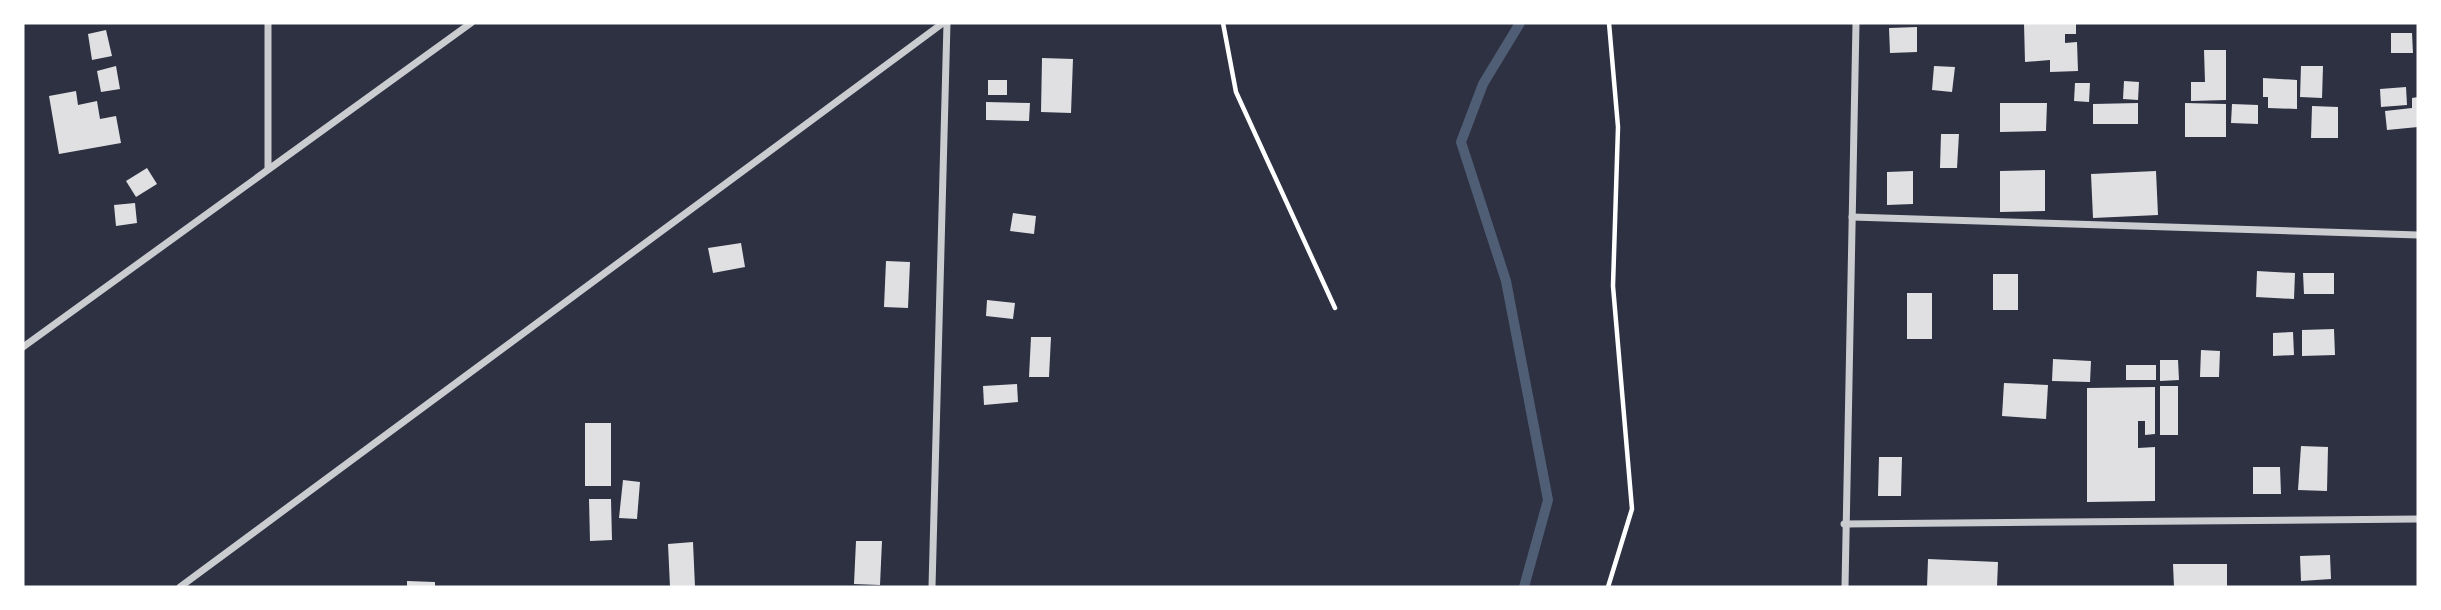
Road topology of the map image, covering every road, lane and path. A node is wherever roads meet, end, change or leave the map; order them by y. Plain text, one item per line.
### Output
1 (268, 23) edge
2 (471, 23) edge
3 (945, 23) edge
4 (1223, 23) edge
5 (1609, 23) edge
6 (1856, 23) edge
7 (268, 169) junction
8 (1852, 217) junction
9 (2418, 235) edge
10 (1335, 308) dead end
11 (23, 347) edge
12 (2418, 520) edge
13 (1844, 524) junction
14 (180, 587) edge
15 (932, 587) edge
16 (1608, 587) edge
17 (1845, 587) edge

1 - 7 street
2 - 7 street
3 - 14 street
3 - 15 street
4 - 10 path
5 - 16 path
6 - 8 street
7 - 11 street
8 - 9 street
8 - 13 street
12 - 13 street
13 - 17 street

